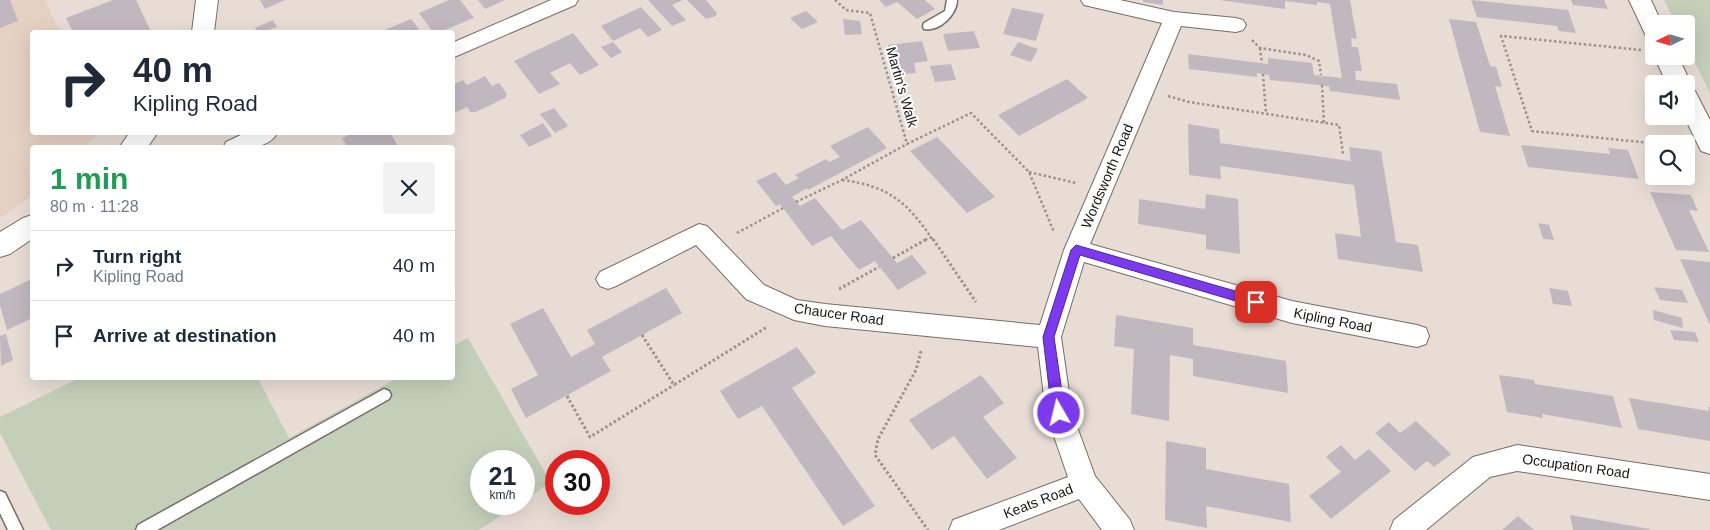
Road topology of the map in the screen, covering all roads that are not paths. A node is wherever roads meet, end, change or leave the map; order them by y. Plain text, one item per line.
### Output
1 (207, 0) edge
2 (568, 0) edge
3 (952, 0) edge
4 (1091, 0) edge
5 (1640, 0) edge
6 (1647, 15) edge
7 (1174, 19) junction
8 (1236, 25) road end
9 (928, 26) dead end
10 (203, 30) edge
11 (455, 50) edge
12 (1664, 65) edge
13 (1672, 75) edge
14 (1695, 115) edge
15 (143, 135) edge
16 (262, 135) edge
17 (1710, 144) edge
18 (134, 145) edge
19 (240, 145) edge
20 (30, 227) edge
21 (0, 246) edge
22 (1076, 250) junction
23 (608, 279) dead end
24 (1417, 336) dead end
25 (1048, 337) junction
26 (384, 395) dead end
27 (1084, 484) junction
28 (1710, 487) edge
29 (0, 498) edge
30 (16, 530) edge
31 (142, 530) edge
32 (964, 530) edge
33 (1120, 530) edge
34 (1404, 530) edge

1 - 10 street
2 - 11 street
3 - 9 lane
4 - 7 street
5 - 6 street
7 - 8 street
7 - 22 street, Wordsworth Road
12 - 13 street
14 - 17 street
15 - 18 street
16 - 19 street
20 - 21 street
22 - 24 street, Kipling Road
22 - 25 street, Wordsworth Road
23 - 25 street, Chaucer Road
25 - 27 street, Wordsworth Road
26 - 31 lane
27 - 32 street, Keats Road
27 - 33 street, Wordsworth Road
28 - 34 street, Occupation Road
29 - 30 lane

